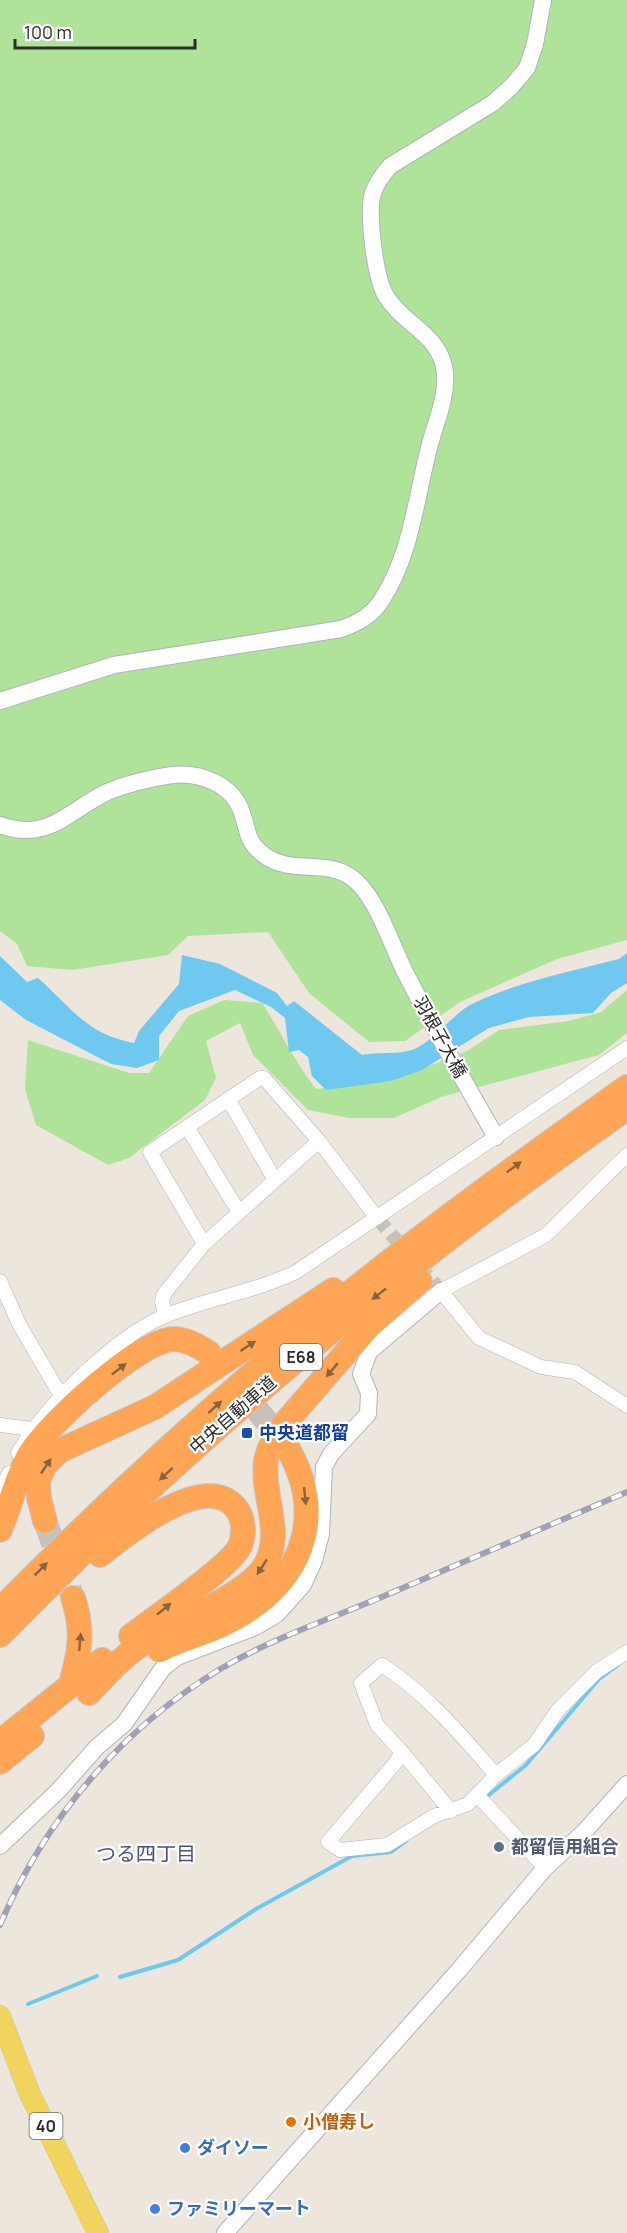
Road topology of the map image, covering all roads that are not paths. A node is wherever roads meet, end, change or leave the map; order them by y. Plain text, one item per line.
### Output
1 (543, 0) edge
2 (0, 701) edge
3 (0, 825) edge
4 (627, 1048) edge
5 (627, 1086) edge
6 (228, 1099) junction
7 (627, 1108) edge
8 (187, 1127) junction
9 (593, 1132) junction
10 (496, 1137) junction
11 (319, 1141) junction
12 (627, 1155) edge
13 (275, 1180) junction
14 (487, 1187) junction
15 (239, 1212) junction
16 (378, 1218) junction
17 (204, 1244) junction
18 (0, 1281) edge
19 (441, 1291) junction
20 (166, 1316) junction
21 (209, 1353) tunnel mouth
22 (61, 1396) junction
23 (627, 1406) edge
24 (0, 1425) edge
25 (32, 1430) junction
26 (284, 1442) tunnel mouth
27 (0, 1493) edge
28 (45, 1521) tunnel mouth
29 (0, 1530) edge
30 (73, 1598) tunnel mouth
31 (0, 1610) edge
32 (0, 1635) edge
33 (0, 1646) edge
34 (627, 1653) edge
35 (80, 1689) junction
36 (0, 1742) edge
37 (401, 1751) junction
38 (0, 1762) edge
39 (496, 1775) junction
40 (627, 1784) edge
41 (478, 1796) junction
42 (451, 1811) junction
43 (0, 1846) edge
44 (545, 1868) junction
45 (0, 2016) edge
46 (98, 2233) edge
47 (225, 2233) edge

1 - 2 street
3 - 10 street, 羽根子大橋
4 - 10 street
14 -> 5 highway, 中央自動車道 / E68
6 - 8 street
6 - 11 street
6 - 13 street
7 - 9 highway, 中央自動車道 / E68
8 - 15 street
8 - 17 street
9 -> 32 highway, 中央自動車道 / E68
9 -> 35 highway
10 - 16 street
11 - 13 street
11 - 16 street
12 - 19 street
13 - 15 street
28 -> 14 highway
31 -> 14 highway, 中央自動車道 / E68
15 - 17 street
16 - 20 street
17 - 20 street
18 - 22 street
19 - 23 street
19 - 43 street
20 - 22 street
29 -> 21 highway
22 - 25 street
24 - 25 street
25 - 27 street
26 -> 35 highway
35 -> 30 highway
35 -> 33 highway
34 - 39 street
35 - 36 highway
35 - 38 highway
37 - 39 street
37 - 42 street
37 - 42 street
39 - 41 street
40 - 44 street
41 - 42 street
41 - 44 street
44 - 47 street
45 - 46 main road, 40

